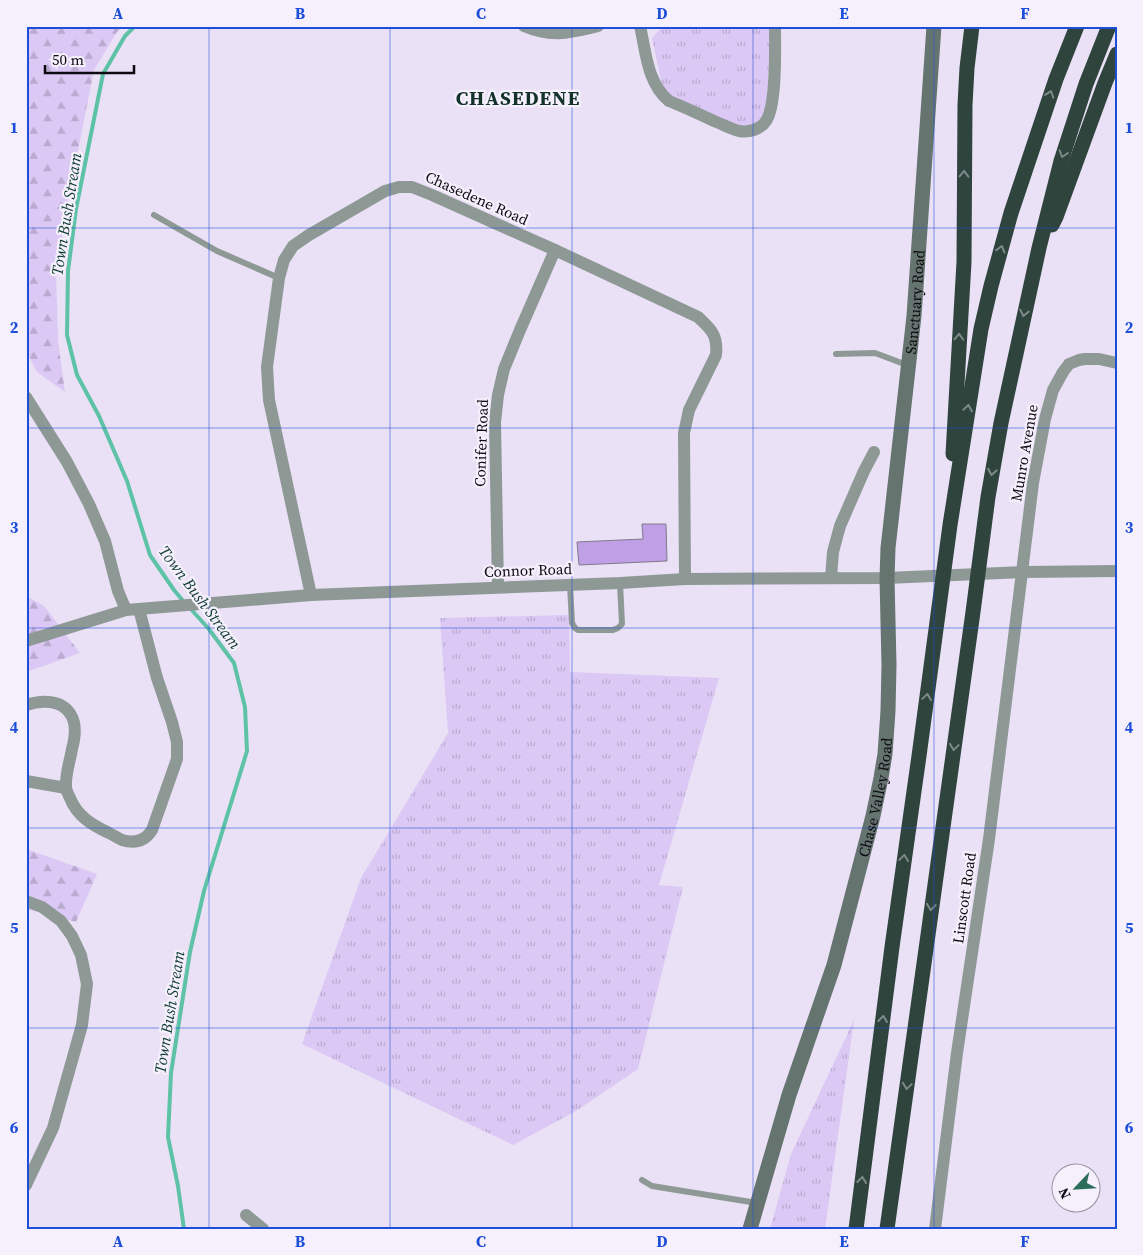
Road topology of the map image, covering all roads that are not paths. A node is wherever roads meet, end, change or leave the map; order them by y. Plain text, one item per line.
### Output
1 (524, 26) edge
2 (598, 26) edge
3 (640, 26) edge
4 (775, 26) edge
5 (934, 26) edge
6 (972, 26) edge
7 (1077, 26) edge
8 (1110, 26) edge
9 (1117, 54) edge
10 (154, 215) dead end
11 (1038, 248) junction
12 (555, 250) junction
13 (279, 278) junction
14 (836, 354) dead end
15 (1117, 363) edge
16 (908, 366) junction
17 (26, 397) edge
18 (874, 452) dead end
19 (950, 525) junction
20 (1023, 572) junction
21 (1117, 572) edge
22 (831, 578) junction
23 (887, 578) junction
24 (686, 579) junction
25 (620, 583) junction
26 (570, 585) junction
27 (498, 587) junction
28 (311, 596) junction
29 (132, 609) junction
30 (26, 641) edge
31 (26, 705) edge
32 (26, 781) edge
33 (66, 788) junction
34 (26, 901) edge
35 (642, 1180) dead end
36 (26, 1184) edge
37 (757, 1203) junction
38 (246, 1215) dead end
39 (263, 1229) edge
40 (750, 1229) edge
41 (856, 1229) edge
42 (887, 1229) edge
43 (935, 1229) edge

1 - 2 street
3 - 4 street
5 - 16 street, Sanctuary Road
19 -> 6 highway
19 -> 7 highway
8 -> 11 highway
9 - 11 highway
10 - 13 lane
11 -> 42 highway
12 - 13 street, Chasedene Road
12 - 24 street, Chasedene Road
12 - 27 street, Conifer Road
13 - 28 street, Chasedene Road
14 - 16 lane
15 - 20 street, Munro Avenue
16 - 23 street, Sanctuary Road
17 - 29 street
18 - 22 street
41 -> 19 highway
20 - 21 street
20 - 23 street
20 - 43 street, Linscott Road
22 - 23 street, Connor Road
22 - 24 street, Connor Road
23 - 37 street, Chase Valley Road
24 - 25 street, Connor Road
25 - 26 street, Connor Road
25 - 26 lane
26 - 27 street, Connor Road
27 - 28 street, Connor Road
28 - 29 street, Connor Road
29 - 30 street, Connor Road
29 - 33 street
31 - 33 street
32 - 33 street
34 - 36 street
35 - 37 lane
37 - 40 street, Chase Valley Road
38 - 39 street

